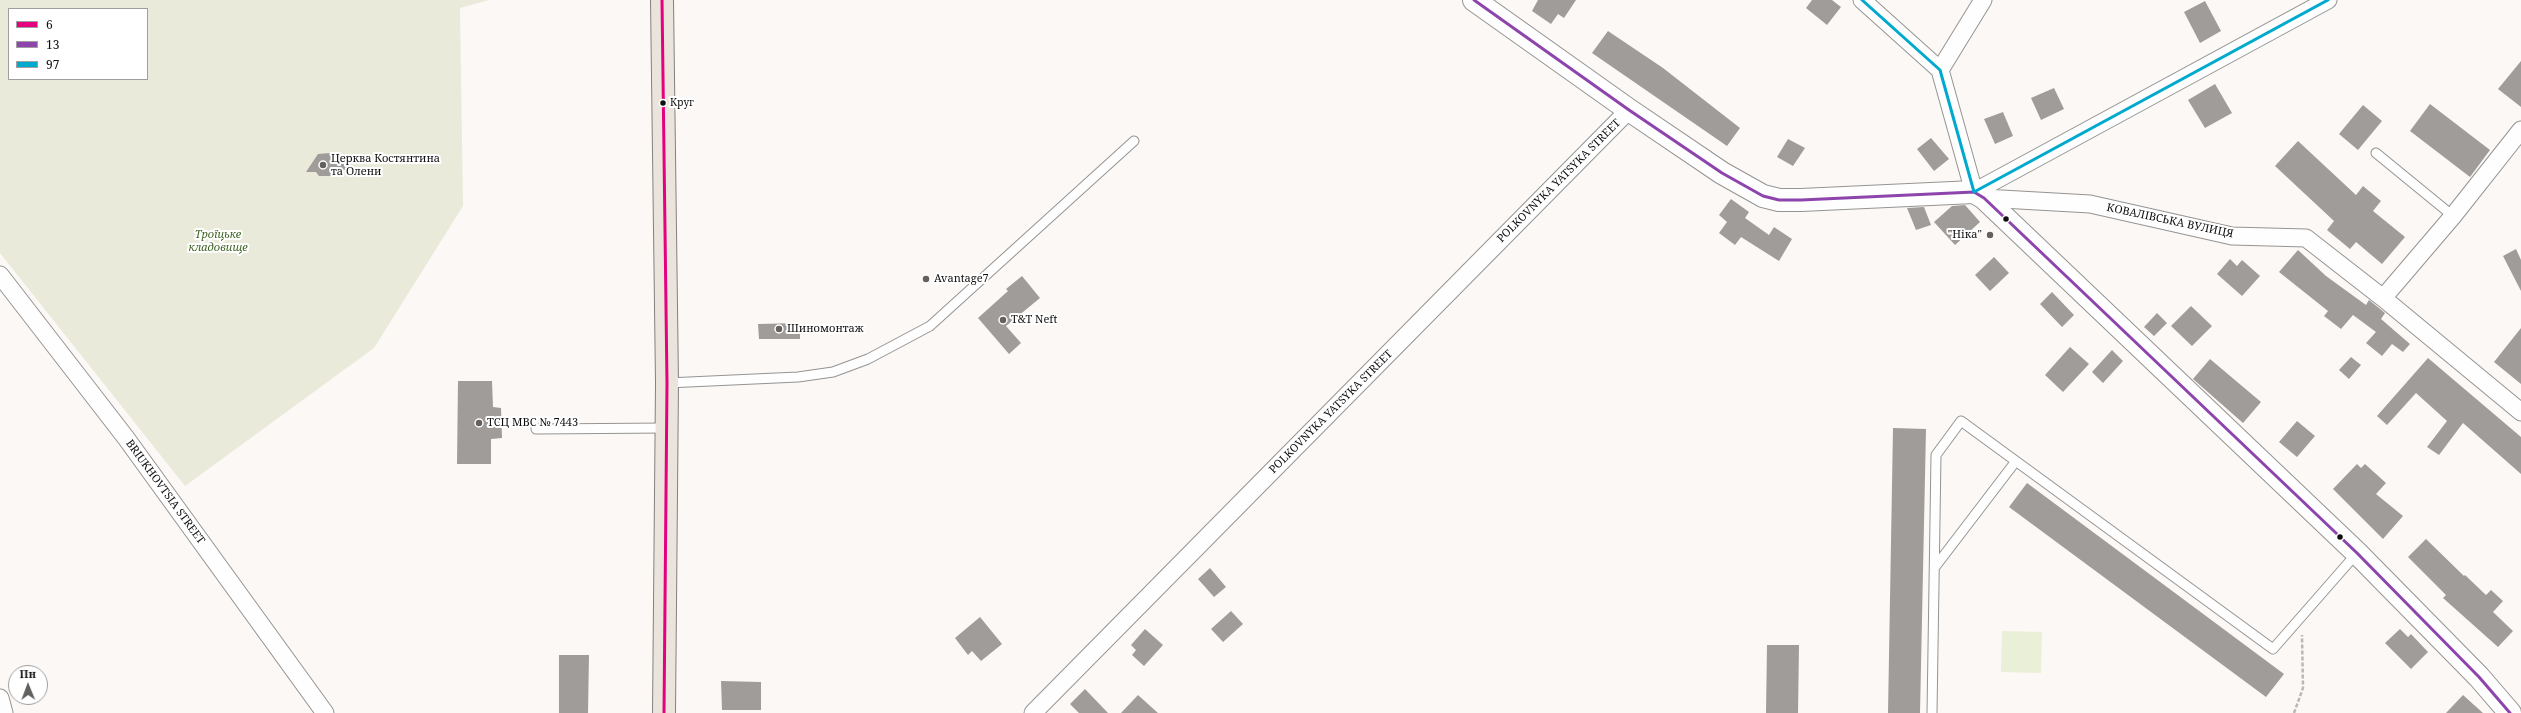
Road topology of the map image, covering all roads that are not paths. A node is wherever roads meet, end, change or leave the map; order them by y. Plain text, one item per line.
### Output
1 (662, 0) edge
2 (1474, 0) edge
3 (1983, 0) edge
4 (2328, 0) edge
5 (1864, 1) edge
6 (1940, 70) junction
7 (1629, 110) junction
8 (2521, 130) edge
9 (1134, 141) dead end
10 (2376, 153) dead end
11 (1979, 195) junction
12 (2453, 216) junction
13 (0, 275) edge
14 (2384, 298) junction
15 (667, 382) junction
16 (2521, 412) edge
17 (667, 428) junction
18 (536, 429) dead end
19 (2016, 461) junction
20 (2357, 553) junction
21 (1935, 567) junction
22 (0, 698) edge
23 (4, 713) edge
24 (325, 713) edge
25 (664, 713) edge
26 (1033, 713) edge
27 (1932, 713) edge
28 (2510, 713) edge

1 - 15 main road
2 - 7 street
3 - 6 street
4 - 11 street
5 - 6 street
6 - 11 street
7 - 11 street
7 - 26 street, POLKOVNYKA YATSYKA STREET
8 - 12 street
9 - 15 lane
10 - 12 lane
11 - 14 street, КОВАЛІВСЬКА ВУЛИЦЯ
11 - 20 street
12 - 14 street
13 - 24 street, BRIUKHOVTSIA STREET
14 - 16 street, КОВАЛІВСЬКА ВУЛИЦЯ
15 - 17 main road
17 - 18 lane
17 - 25 main road
19 - 20 lane
19 - 21 lane
19 - 21 lane
20 - 28 street
21 - 27 lane
22 - 23 street

